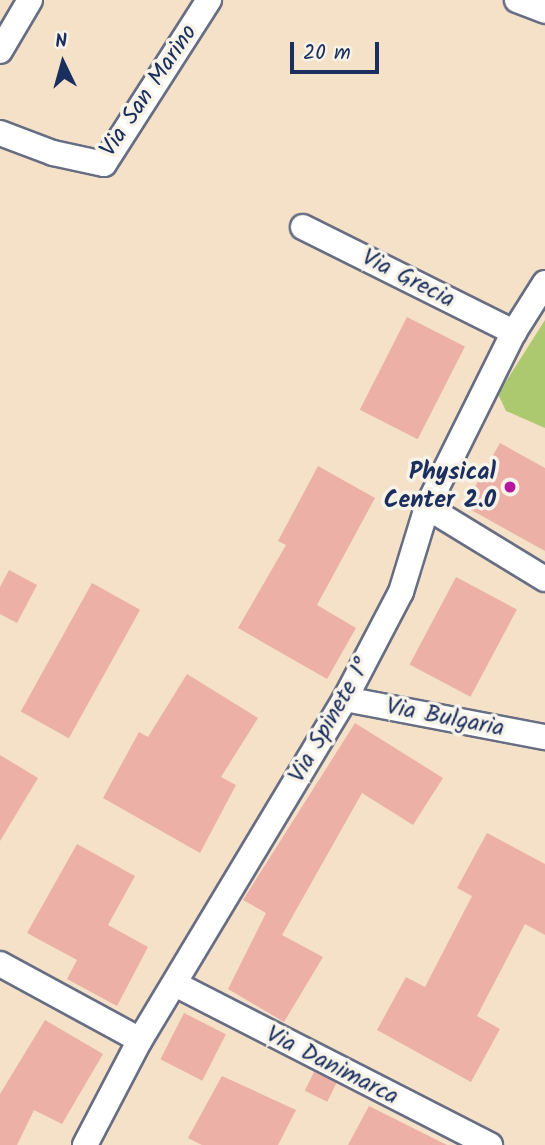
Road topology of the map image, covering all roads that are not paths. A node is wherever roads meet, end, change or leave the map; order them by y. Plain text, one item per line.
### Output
1 (30, 0) edge
2 (209, 0) edge
3 (517, 0) edge
4 (545, 11) edge
5 (0, 51) edge
6 (0, 133) edge
7 (303, 227) dead end
8 (545, 283) edge
9 (514, 332) junction
10 (427, 507) junction
11 (545, 579) edge
12 (345, 699) junction
13 (545, 737) edge
14 (0, 964) edge
15 (175, 984) junction
16 (140, 1040) junction
17 (85, 1145) edge
18 (490, 1145) edge

1 - 5 street
2 - 6 street, Via San Marino
3 - 4 street
7 - 9 street, Via Grecia
8 - 9 street, Via Spinete 1°
9 - 10 street, Via Spinete 1°
10 - 11 street
10 - 12 street, Via Spinete 1°
12 - 13 street, Via Bulgaria
12 - 15 street, Via Spinete 1°
14 - 16 street
15 - 16 street, Via Spinete 1°
15 - 18 street, Via Danimarca
16 - 17 street, Via Spinete 1°

